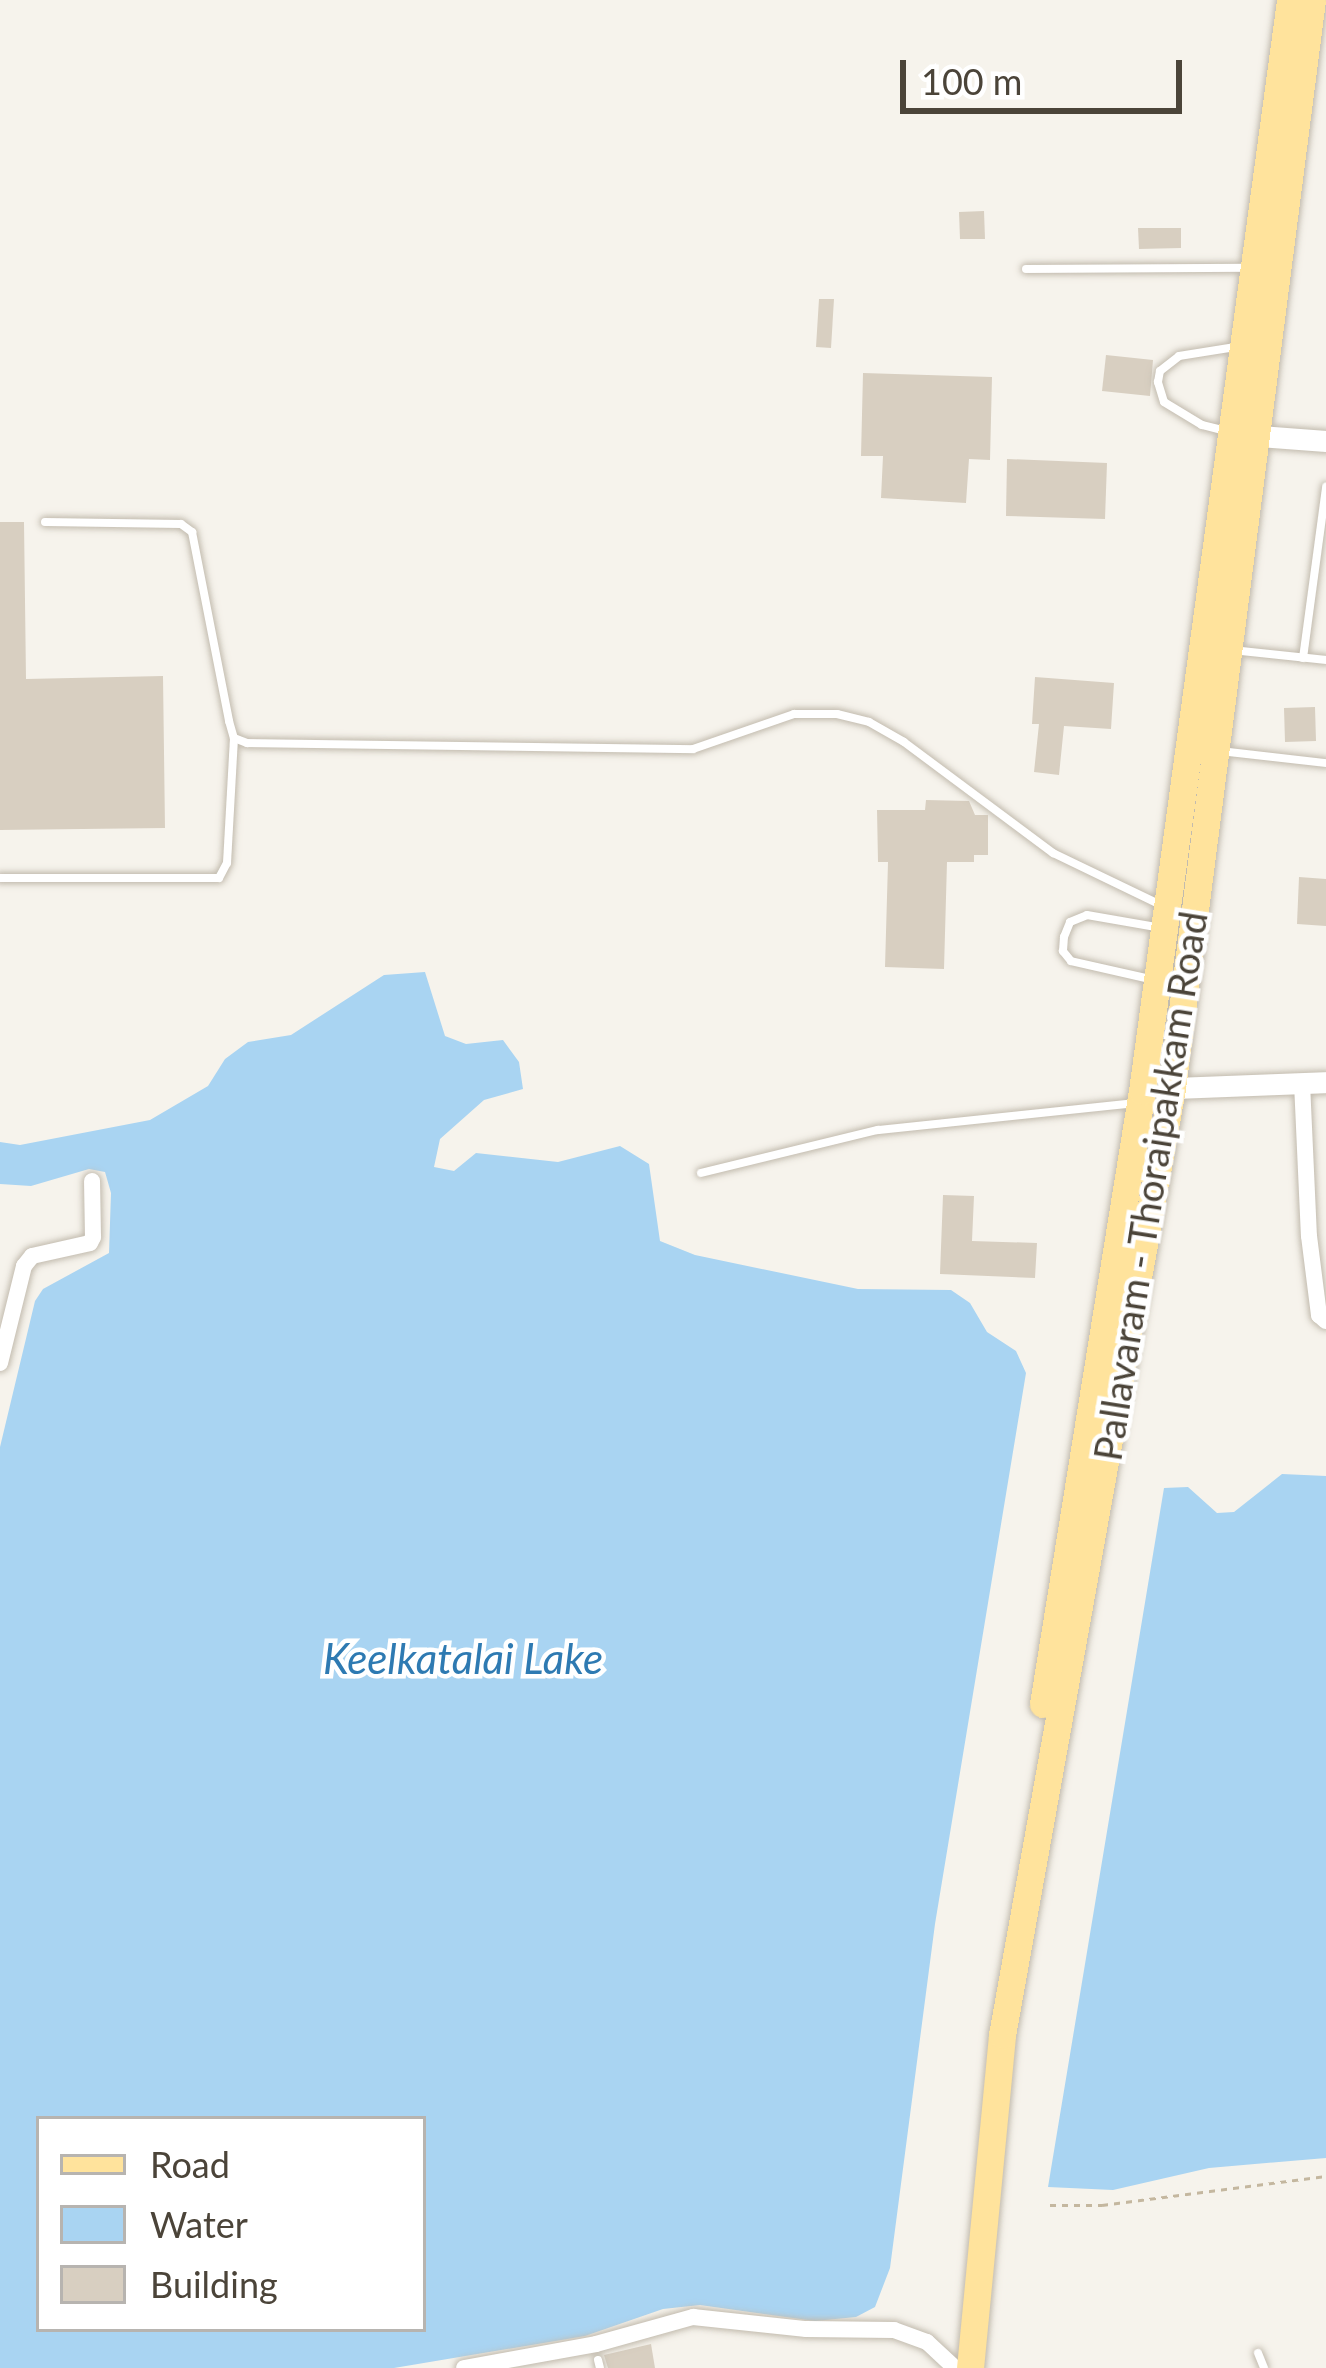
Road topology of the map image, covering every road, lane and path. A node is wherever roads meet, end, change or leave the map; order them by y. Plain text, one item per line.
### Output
1 (1290, 0) edge
2 (1312, 0) edge
3 (1255, 268) junction
4 (1026, 269) dead end
5 (1245, 346) junction
6 (1245, 435) junction
7 (1326, 441) edge
8 (1326, 487) edge
9 (45, 522) dead end
10 (1232, 650) junction
11 (1303, 658) junction
12 (1326, 660) edge
13 (233, 737) junction
14 (1218, 751) junction
15 (1326, 763) edge
16 (0, 878) edge
17 (1166, 919) junction
18 (1158, 980) junction
19 (1326, 1082) edge
20 (1302, 1083) junction
21 (1172, 1088) junction
22 (1140, 1103) junction
23 (700, 1173) dead end
24 (92, 1181) dead end
25 (1326, 1321) edge
26 (0, 1363) edge
27 (981, 2175) junction
28 (1326, 2176) edge
29 (1050, 2204) dead end
30 (1258, 2353) dead end
31 (958, 2367) edge
32 (464, 2368) edge
33 (1264, 2368) edge

1 - 3 main road, Pallavaram - Thoraipakkam Road
2 - 6 main road, Pallavaram - Thoraipakkam Road
3 - 4 lane
3 - 5 main road, Pallavaram - Thoraipakkam Road
5 - 6 main road, Pallavaram - Thoraipakkam Road
5 - 6 lane
6 - 7 street
6 - 10 main road, Pallavaram - Thoraipakkam Road
6 - 17 main road, Pallavaram - Thoraipakkam Road
8 - 11 lane
9 - 13 lane
10 - 11 lane
10 - 14 main road, Pallavaram - Thoraipakkam Road
11 - 12 lane
13 - 16 lane
13 - 17 lane
14 - 15 lane
14 - 21 main road, Pallavaram - Thoraipakkam Road
17 - 18 main road, Pallavaram - Thoraipakkam Road
17 - 18 lane
18 - 22 main road, Pallavaram - Thoraipakkam Road
19 - 20 street
20 - 21 street
20 - 25 street
21 - 27 main road, Pallavaram - Thoraipakkam Road
22 - 23 lane
22 - 27 main road, Pallavaram - Thoraipakkam Road
24 - 26 street
27 - 31 main road, Pallavaram - Thoraipakkam Road
28 - 29 path
30 - 33 lane
31 - 32 street

